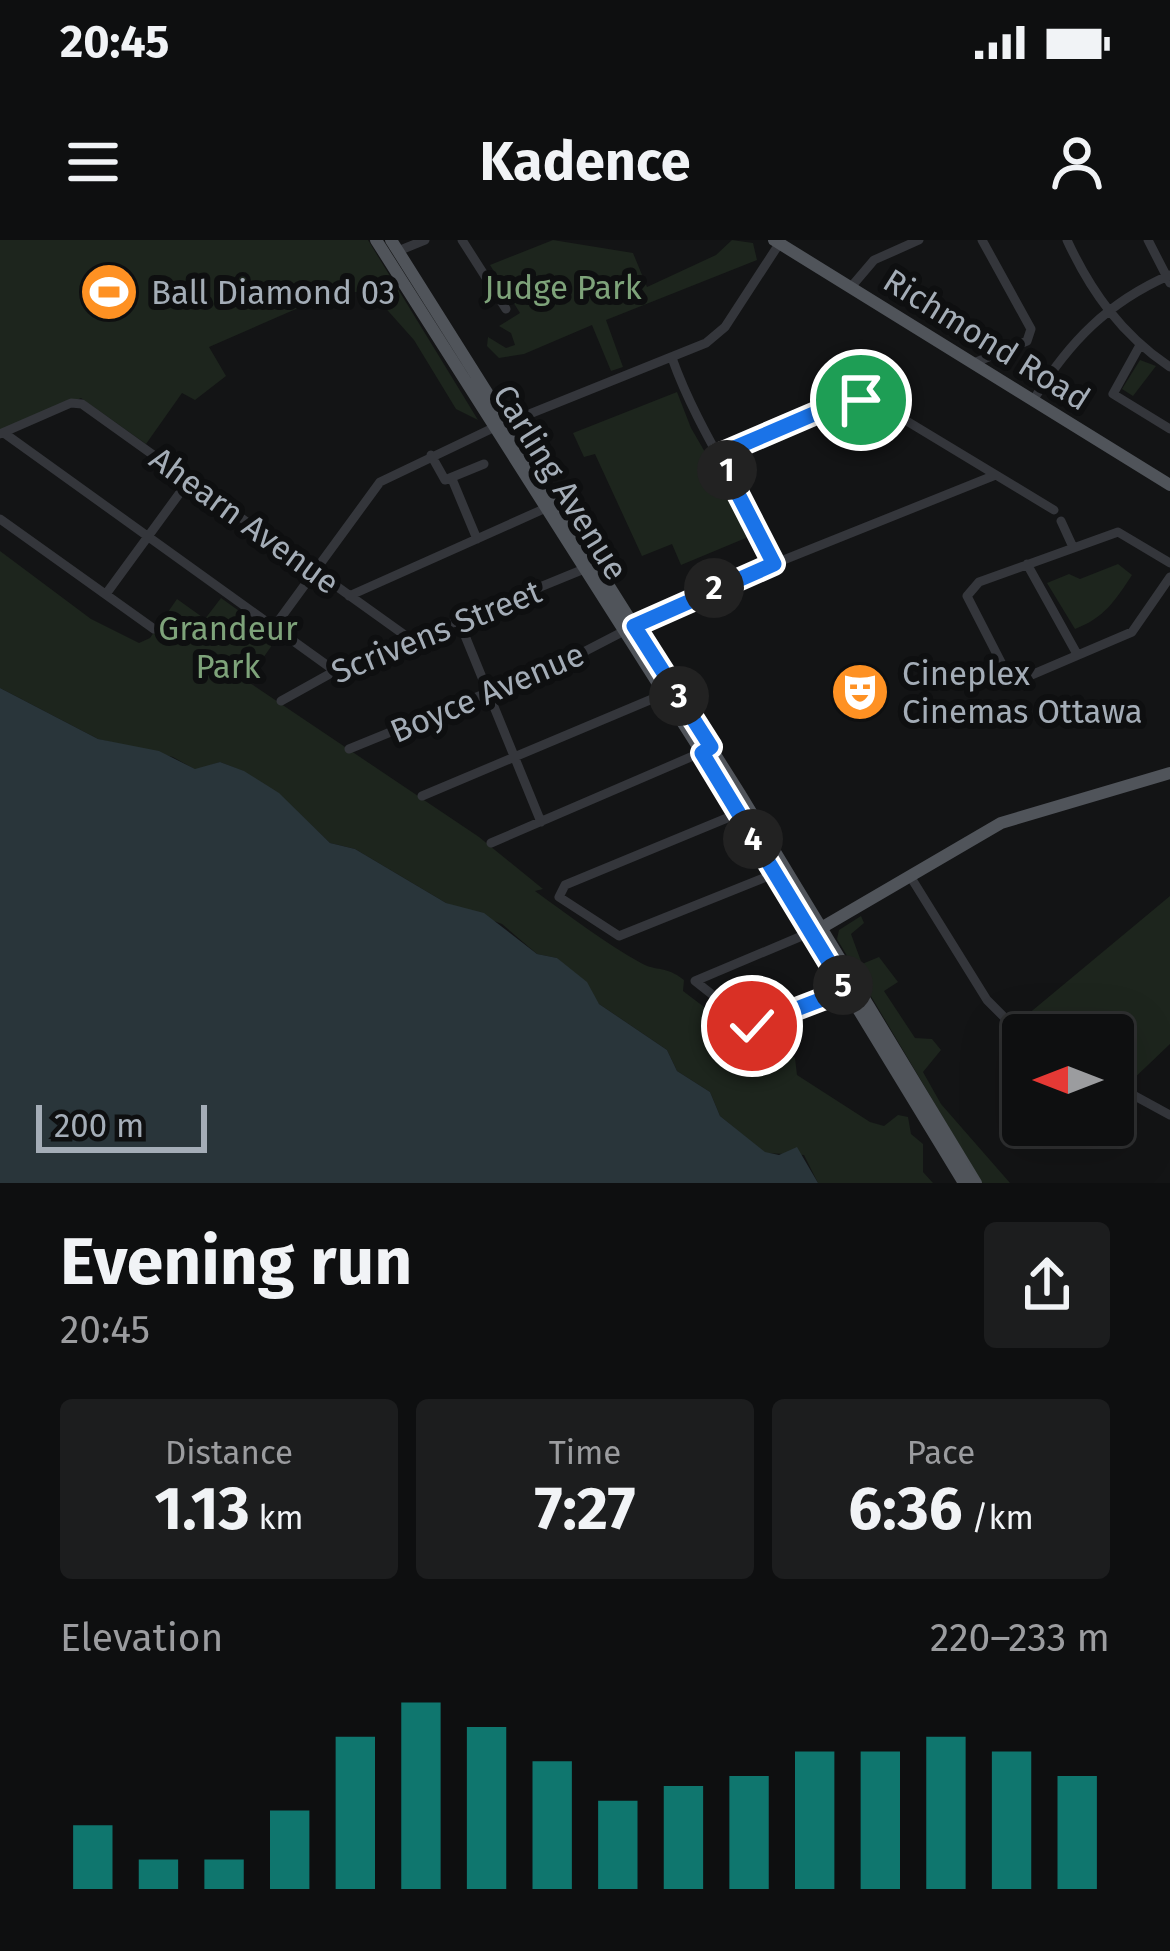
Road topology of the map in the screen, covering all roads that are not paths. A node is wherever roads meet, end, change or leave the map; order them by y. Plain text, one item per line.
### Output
1 (376, 240) edge
2 (425, 240) edge
3 (462, 240) edge
4 (919, 240) edge
5 (982, 240) edge
6 (1067, 240) edge
7 (1148, 240) edge
8 (779, 241) edge
9 (395, 246) edge
10 (1169, 278) edge
11 (851, 287) junction
12 (506, 309) dead end
13 (1106, 310) junction
14 (1139, 347) junction
15 (672, 358) junction
16 (974, 363) junction
17 (1170, 368) edge
18 (1034, 399) junction
19 (500, 425) junction
20 (1170, 429) edge
21 (2, 434) edge
22 (430, 455) junction
23 (718, 455) junction
24 (484, 464) dead end
25 (993, 476) junction
26 (452, 478) junction
27 (190, 479) junction
28 (1170, 485) edge
29 (547, 508) junction
30 (0, 519) edge
31 (147, 537) junction
32 (477, 539) junction
33 (1072, 545) junction
34 (1170, 562) edge
35 (1027, 563) junction
36 (774, 564) junction
37 (589, 567) junction
38 (314, 571) junction
39 (1170, 577) edge
40 (106, 594) junction
41 (349, 596) junction
42 (1165, 596) edge
43 (459, 621) junction
44 (274, 627) junction
45 (154, 628) dead end
46 (629, 629) junction
47 (413, 641) junction
48 (1077, 654) junction
49 (335, 671) junction
50 (489, 692) junction
51 (664, 694) junction
52 (281, 700) dead end
53 (349, 749) dead end
54 (706, 750) junction
55 (515, 758) junction
56 (1170, 773) edge
57 (422, 796) dead end
58 (743, 811) junction
59 (541, 822) junction
60 (491, 843) dead end
61 (779, 872) junction
62 (910, 876) junction
63 (795, 888) junction
64 (863, 904) junction
65 (815, 931) junction
66 (846, 990) junction
67 (1002, 1015) edge
68 (870, 1018) junction
69 (1134, 1095) edge
70 (1170, 1115) edge
71 (964, 1183) edge
72 (976, 1183) edge

1 - 19 main road, Carling Avenue
2 - 9 street
3 - 12 street
4 - 11 street
5 - 16 street
6 - 13 street
7 - 10 street
8 - 11 main road, Richmond Road
8 - 15 street
9 - 19 main road, Carling Avenue
10 - 13 street
11 - 16 main road, Richmond Road
13 - 14 street
13 - 18 street
14 - 17 street
14 - 20 street
15 - 19 street
15 - 23 street
16 - 18 main road, Richmond Road
18 - 28 main road, Richmond Road
19 - 22 street
19 - 29 main road, Carling Avenue
19 - 37 main road, Carling Avenue
21 - 27 street, Ahearn Avenue
21 - 31 street
22 - 26 street
22 - 38 street
23 - 25 street
23 - 36 street
24 - 26 street
25 - 33 street
25 - 36 street, Boyce Avenue
26 - 32 street
27 - 31 street
27 - 38 street, Ahearn Avenue
29 - 32 street
29 - 37 main road, Carling Avenue
30 - 40 street
31 - 40 street
31 - 44 street
32 - 41 street
33 - 34 street
33 - 35 street
35 - 48 street
35 - 48 street
36 - 46 street, Boyce Avenue
37 - 43 street, Scrivens Street
37 - 46 main road, Carling Avenue
38 - 41 street, Ahearn Avenue
38 - 44 street
39 - 42 street
40 - 45 street
41 - 47 street, Ahearn Avenue
42 - 48 street
43 - 47 street, Scrivens Street
43 - 50 street
44 - 49 street
46 - 50 street, Boyce Avenue
46 - 51 main road, Carling Avenue
46 - 54 main road, Carling Avenue
47 - 49 street, Scrivens Street
49 - 52 street, Scrivens Street
50 - 53 street, Boyce Avenue
50 - 55 street
51 - 54 main road, Carling Avenue
51 - 55 street
54 - 58 main road, Carling Avenue
54 - 59 street
55 - 57 street
55 - 59 street
56 - 62 main road
58 - 61 main road, Carling Avenue
58 - 61 street
59 - 60 street
61 - 63 main road, Carling Avenue
61 - 65 main road, Carling Avenue
62 - 64 main road
62 - 67 street
63 - 64 main road
63 - 65 main road, Carling Avenue
64 - 65 main road
65 - 66 main road, Carling Avenue
65 - 66 street
65 - 68 main road, Carling Avenue
66 - 68 main road, Carling Avenue
68 - 71 main road, Carling Avenue
68 - 72 main road, Carling Avenue
69 - 70 street

